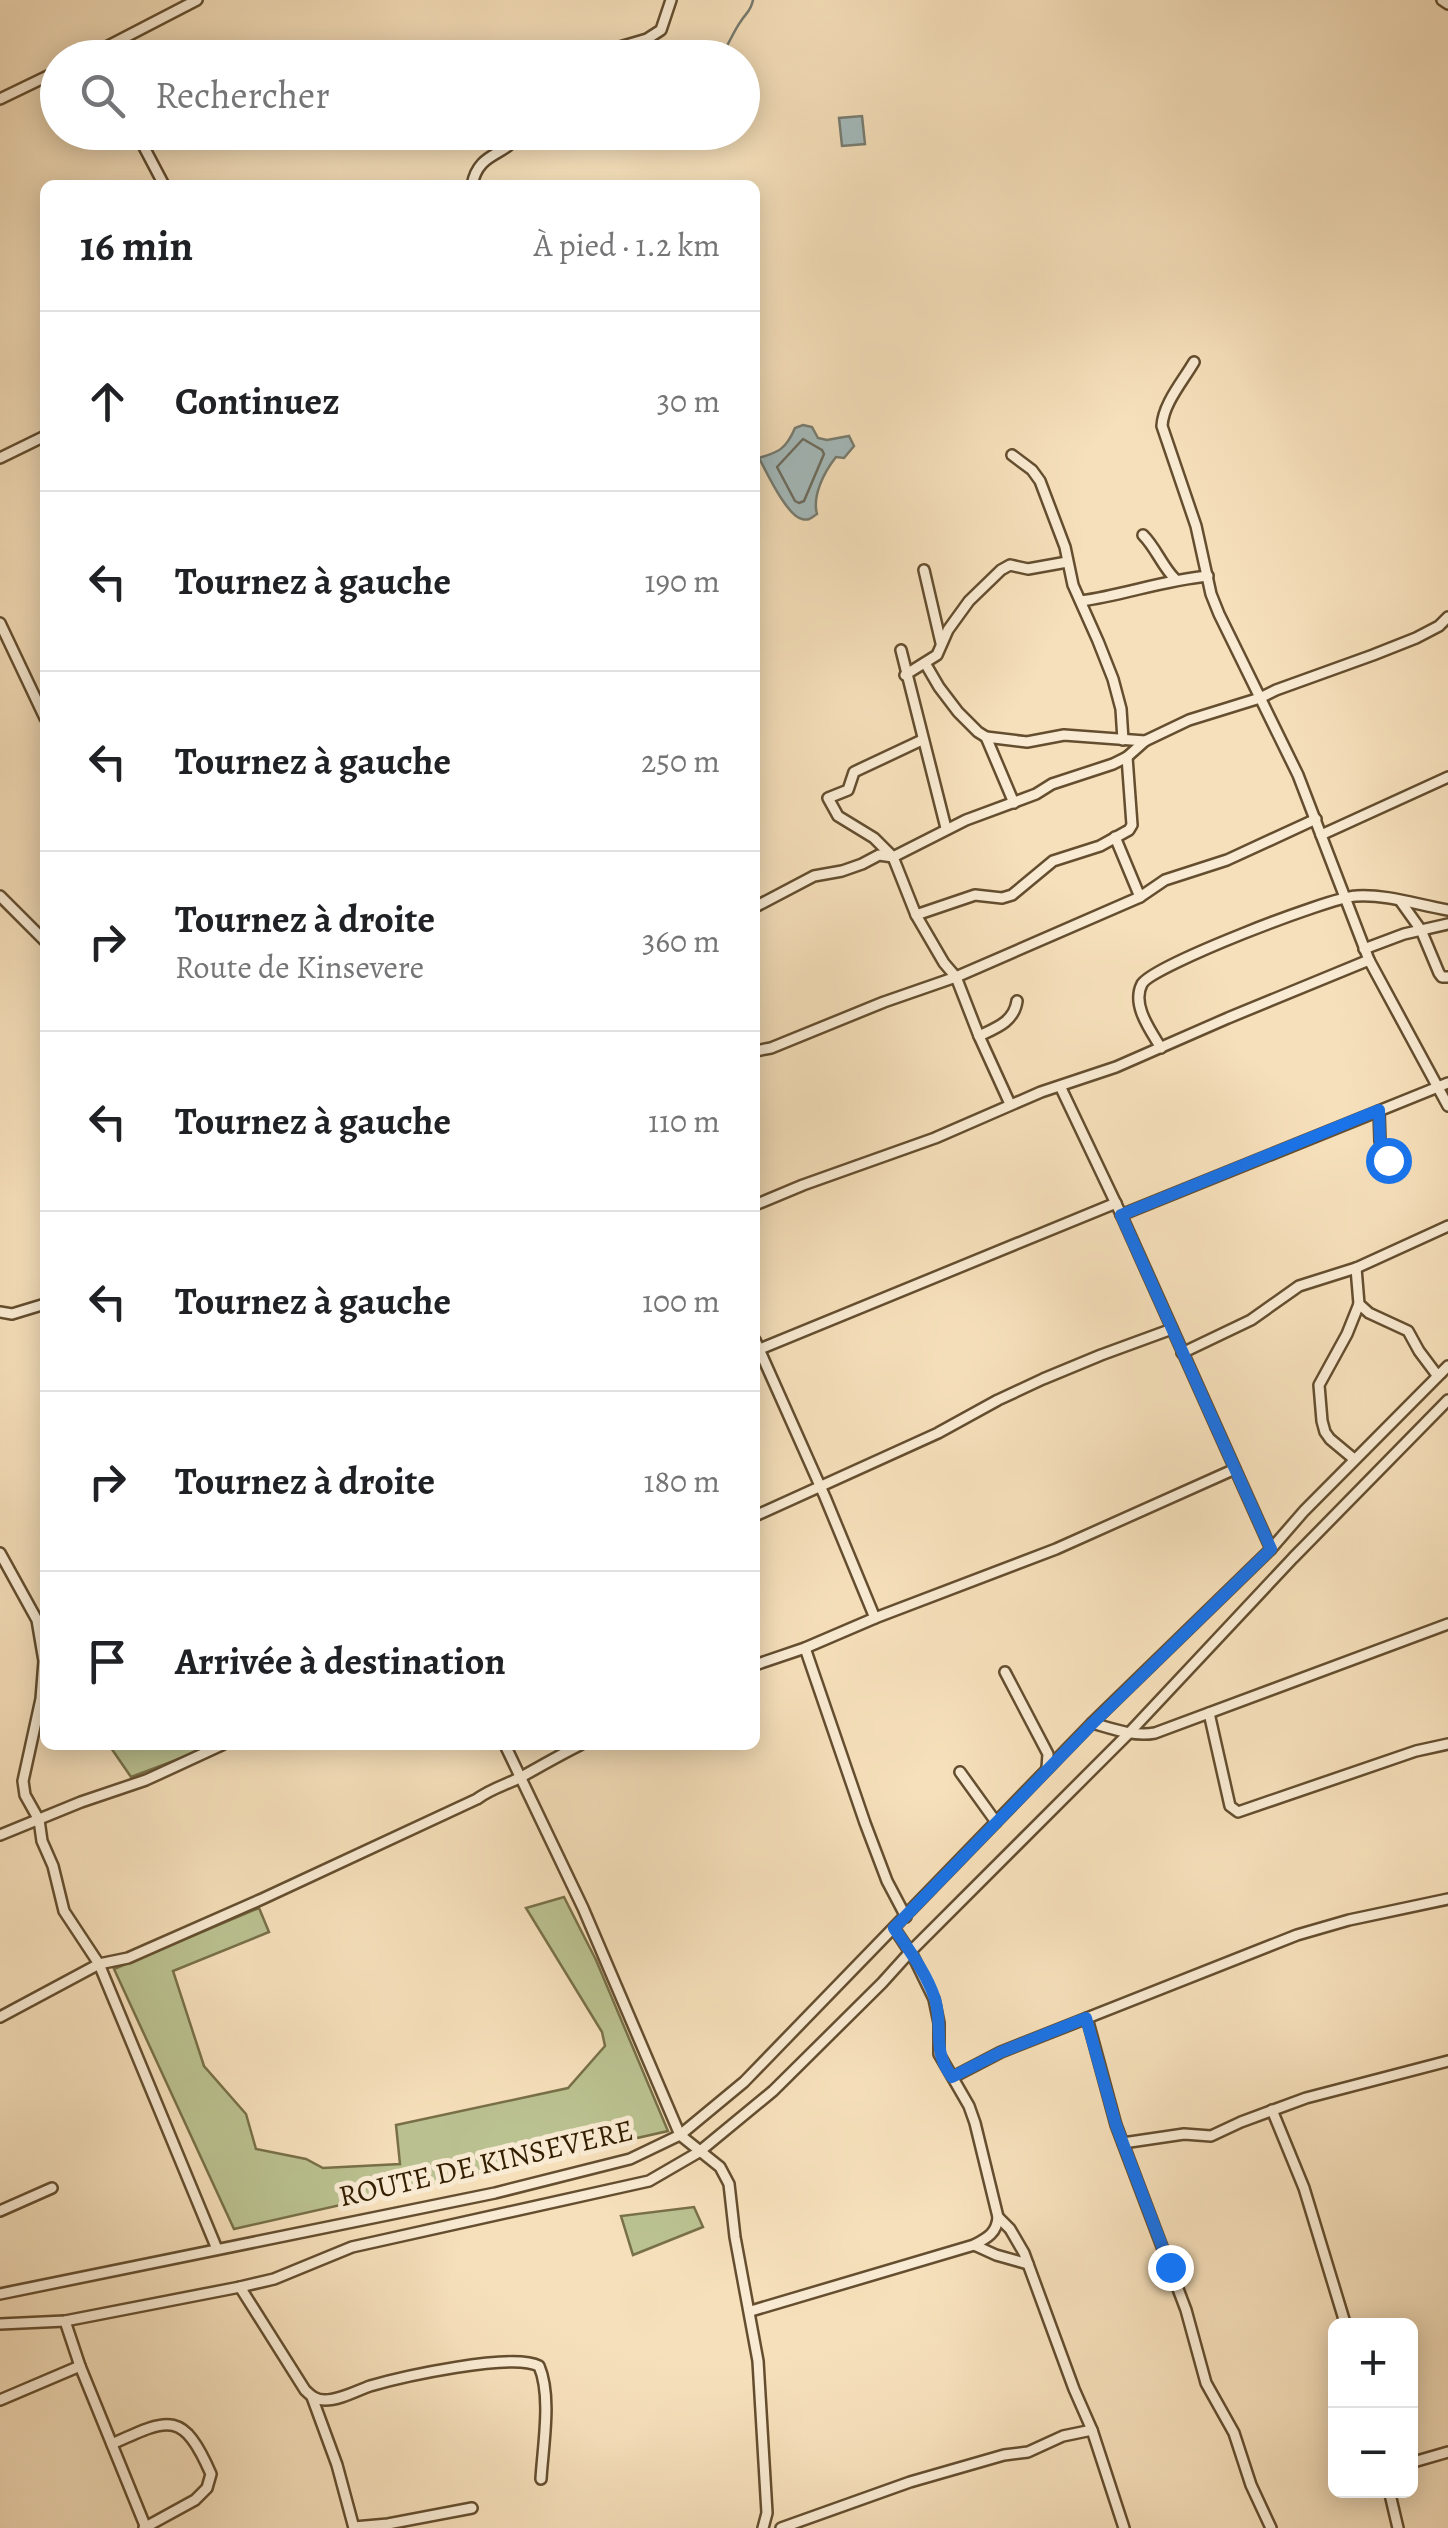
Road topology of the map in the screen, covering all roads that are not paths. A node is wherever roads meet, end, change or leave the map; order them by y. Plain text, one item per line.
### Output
1 (196, 0) edge
2 (671, 0) edge
3 (122, 40) edge
4 (647, 40) edge
5 (40, 80) edge
6 (0, 99) edge
7 (146, 150) edge
8 (500, 150) edge
9 (161, 180) edge
10 (473, 180) edge
11 (1194, 362) dead end
12 (40, 438) edge
13 (1012, 455) dead end
14 (0, 458) edge
15 (1143, 536) dead end
16 (1067, 562) junction
17 (924, 570) dead end
18 (1208, 576) junction
19 (1175, 579) junction
20 (1081, 601) junction
21 (1448, 617) edge
22 (0, 623) edge
23 (940, 643) junction
24 (901, 650) dead end
25 (925, 664) junction
26 (906, 674) junction
27 (1260, 698) junction
28 (40, 707) edge
29 (986, 738) junction
30 (922, 740) junction
31 (1123, 740) junction
32 (1145, 741) junction
33 (1127, 757) junction
34 (1448, 776) edge
35 (1014, 803) junction
36 (1316, 819) junction
37 (946, 828) junction
38 (1321, 835) junction
39 (1115, 837) junction
40 (892, 858) junction
41 (0, 896) edge
42 (1140, 897) junction
43 (1344, 897) junction
44 (1400, 901) junction
45 (760, 904) edge
46 (1448, 910) edge
47 (916, 915) junction
48 (1448, 924) edge
49 (1421, 930) junction
50 (40, 936) edge
51 (1364, 949) junction
52 (1369, 960) junction
53 (956, 977) junction
54 (1448, 977) edge
55 (1016, 1001) dead end
56 (979, 1036) junction
57 (1161, 1048) junction
58 (760, 1050) edge
59 (1443, 1084) edge
60 (1060, 1086) junction
61 (1010, 1104) junction
62 (1448, 1106) edge
63 (1379, 1110) junction
64 (1388, 1160) dead end
65 (1116, 1203) junction
66 (760, 1204) edge
67 (1121, 1215) junction
68 (1448, 1226) edge
69 (1356, 1268) junction
70 (1359, 1304) junction
71 (40, 1306) edge
72 (0, 1312) edge
73 (1172, 1329) junction
74 (760, 1345) edge
75 (1182, 1353) junction
76 (760, 1356) edge
77 (1445, 1370) edge
78 (1448, 1400) edge
79 (1354, 1459) junction
80 (1235, 1469) junction
81 (820, 1487) junction
82 (760, 1514) edge
83 (1271, 1549) junction
84 (0, 1552) edge
85 (874, 1618) junction
86 (1448, 1624) edge
87 (40, 1635) edge
88 (805, 1648) junction
89 (760, 1663) edge
90 (1005, 1672) dead end
91 (40, 1703) edge
92 (1208, 1714) junction
93 (1092, 1724) junction
94 (1130, 1734) junction
95 (1448, 1744) edge
96 (211, 1750) edge
97 (507, 1750) edge
98 (570, 1750) edge
99 (1046, 1770) junction
100 (960, 1772) dead end
101 (519, 1778) junction
102 (38, 1820) junction
103 (996, 1822) junction
104 (0, 1836) edge
105 (1448, 1899) edge
106 (906, 1917) junction
107 (894, 1928) junction
108 (910, 1952) junction
109 (99, 1964) junction
110 (0, 2017) edge
111 (1086, 2018) junction
112 (1448, 2061) edge
113 (952, 2077) junction
114 (1272, 2110) junction
115 (680, 2135) junction
116 (1124, 2143) junction
117 (700, 2152) junction
118 (52, 2188) dead end
119 (0, 2211) edge
120 (998, 2217) junction
121 (974, 2245) junction
122 (217, 2249) junction
123 (1028, 2264) junction
124 (240, 2288) junction
125 (0, 2294) edge
126 (751, 2312) junction
127 (1344, 2318) edge
128 (65, 2321) junction
129 (0, 2324) edge
130 (80, 2366) junction
131 (312, 2398) junction
132 (0, 2400) edge
133 (1092, 2430) junction
134 (112, 2444) junction
135 (1448, 2452) edge
136 (1418, 2461) edge
137 (541, 2479) dead end
138 (1391, 2498) edge
139 (472, 2508) dead end
140 (145, 2528) edge
141 (354, 2528) edge
142 (763, 2528) edge
143 (781, 2528) edge
144 (1124, 2528) edge
145 (1271, 2528) edge
146 (1398, 2528) edge

1 - 3 street
2 - 4 street
5 - 6 street
7 - 9 street
8 - 10 street
11 - 18 street
12 - 14 street
13 - 16 street
15 - 19 street
16 - 20 street
16 - 23 street
17 - 23 street
18 - 19 street
18 - 27 street
19 - 20 street
20 - 31 street
21 - 27 street
22 - 28 street
23 - 25 street
24 - 26 street
25 - 26 street
25 - 29 street
26 - 30 street
27 - 32 street
27 - 36 street
29 - 31 street
29 - 35 street
30 - 37 street
30 - 40 street
31 - 32 street
32 - 33 street
33 - 35 street
33 - 39 street
34 - 38 street
35 - 37 street
36 - 38 street
36 - 42 street
37 - 40 street
38 - 43 street
39 - 42 street
39 - 47 street
40 - 45 street
40 - 47 street
41 - 50 street
42 - 53 street
43 - 44 street
43 - 51 street
43 - 57 street
44 - 46 street
44 - 49 street
47 - 53 street
48 - 49 street
49 - 51 street
49 - 54 street
51 - 52 street
52 - 57 street
52 - 59 street
53 - 56 street
53 - 58 street
55 - 56 street
56 - 61 street
57 - 60 street
59 - 62 street
59 - 63 street
60 - 61 street
60 - 65 street
61 - 66 street
63 - 64 street
63 - 67 street
65 - 67 street
65 - 74 street
67 - 73 street
68 - 69 street
69 - 70 street
69 - 75 street
70 - 77 street
70 - 79 street
71 - 72 street
73 - 75 street
73 - 81 street
75 - 80 street
76 - 81 street
77 - 79 street, ROUTE DE KINSEVERE
78 - 94 street
79 - 83 street, ROUTE DE KINSEVERE
80 - 83 street
80 - 85 street
81 - 82 street
81 - 85 street
83 - 93 street, ROUTE DE KINSEVERE
84 - 87 street
85 - 88 street
86 - 92 street
88 - 89 street
88 - 106 street
90 - 99 street
91 - 102 street
92 - 94 street
92 - 95 street
93 - 94 street
93 - 99 street, ROUTE DE KINSEVERE
94 - 108 street
96 - 102 street
97 - 101 street
98 - 101 street
99 - 103 street, ROUTE DE KINSEVERE
100 - 103 street
101 - 109 street
101 - 115 street
102 - 104 street
102 - 109 street
103 - 106 street, ROUTE DE KINSEVERE
105 - 111 street
106 - 107 street, ROUTE DE KINSEVERE
107 - 108 street
107 - 115 street, ROUTE DE KINSEVERE
108 - 113 street
108 - 117 street
109 - 110 street
109 - 122 street
111 - 113 street
111 - 116 street
112 - 114 street
113 - 120 street
114 - 116 street
114 - 127 street
115 - 117 street
115 - 122 street, ROUTE DE KINSEVERE
116 - 145 street
117 - 124 street
117 - 126 street
118 - 119 street
120 - 121 street
120 - 123 street
121 - 123 street
121 - 126 street
122 - 125 street, ROUTE DE KINSEVERE
123 - 133 street
124 - 128 street
124 - 131 street
126 - 142 street
128 - 129 street
128 - 130 street
130 - 132 street
130 - 134 street
131 - 137 street
131 - 141 street
133 - 143 street
133 - 144 street
134 - 140 street
134 - 140 street
135 - 136 street
138 - 146 street
139 - 141 street

